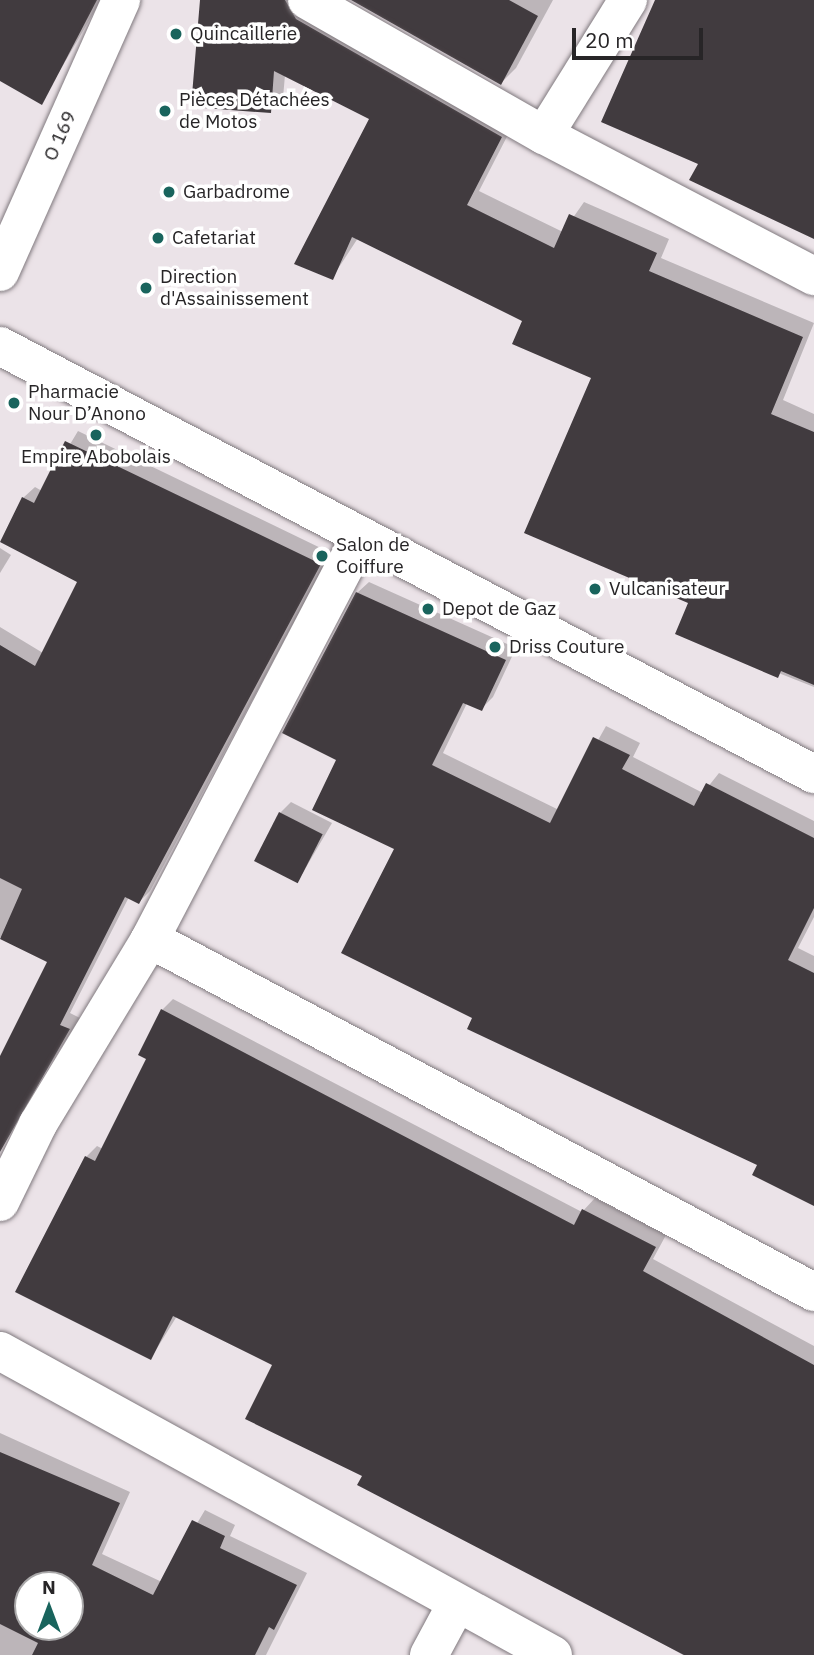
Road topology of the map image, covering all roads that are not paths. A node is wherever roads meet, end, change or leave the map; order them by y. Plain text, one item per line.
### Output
1 (121, 0) edge
2 (307, 0) edge
3 (628, 0) edge
4 (544, 135) junction
5 (0, 272) edge
6 (814, 276) edge
7 (0, 346) edge
8 (360, 537) junction
9 (814, 774) edge
10 (150, 939) junction
11 (0, 1202) edge
12 (814, 1292) edge
13 (0, 1351) edge
14 (457, 1603) junction
15 (429, 1655) edge
16 (553, 1655) edge

1 - 5 street, O 169
2 - 4 street
3 - 4 street
4 - 6 street
7 - 8 street
8 - 9 street
8 - 10 street
10 - 11 street
10 - 12 street
13 - 14 street
14 - 15 street
14 - 16 street

